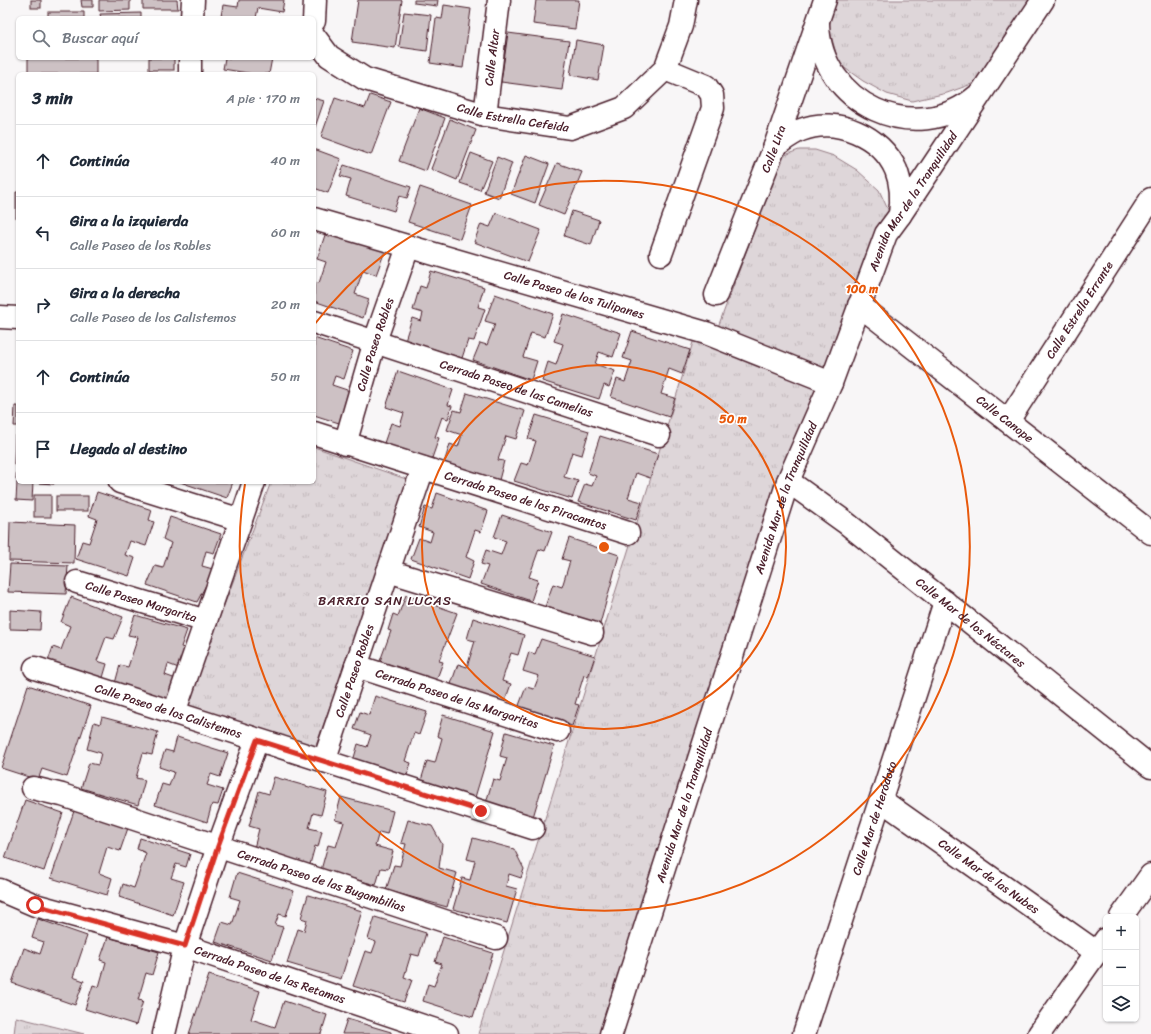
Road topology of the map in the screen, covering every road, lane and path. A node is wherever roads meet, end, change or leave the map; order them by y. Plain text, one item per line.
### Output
1 (193, 0) edge
2 (315, 0) edge
3 (499, 0) edge
4 (686, 0) edge
5 (1043, 0) edge
6 (821, 9) edge
7 (192, 16) edge
8 (314, 16) edge
9 (316, 39) edge
10 (190, 60) edge
11 (666, 69) junction
12 (190, 72) edge
13 (984, 90) junction
14 (485, 115) junction
15 (776, 146) junction
16 (1151, 199) edge
17 (900, 215) junction
18 (316, 220) edge
19 (408, 247) junction
20 (660, 254) dead end
21 (716, 295) dead end
22 (859, 305) junction
23 (0, 317) edge
24 (16, 318) edge
25 (316, 323) edge
26 (375, 341) junction
27 (831, 383) junction
28 (1008, 421) junction
29 (316, 435) edge
30 (659, 435) dead end
31 (345, 444) junction
32 (423, 468) junction
33 (788, 481) junction
34 (126, 484) edge
35 (253, 484) edge
36 (241, 520) junction
37 (1148, 524) edge
38 (628, 533) dead end
39 (388, 571) junction
40 (77, 582) dead end
41 (945, 602) junction
42 (206, 621) junction
43 (592, 633) dead end
44 (356, 666) junction
45 (35, 668) dead end
46 (174, 712) junction
47 (558, 731) dead end
48 (257, 740) junction
49 (324, 760) junction
50 (1151, 767) edge
51 (33, 788) dead end
52 (880, 800) junction
53 (533, 828) dead end
54 (218, 846) junction
55 (1151, 875) edge
56 (0, 890) edge
57 (1123, 914) edge
58 (496, 938) dead end
59 (1101, 945) edge
60 (185, 946) junction
61 (164, 1034) edge
62 (447, 1034) edge
63 (611, 1034) edge
64 (804, 1034) edge
65 (1039, 1034) edge

1 - 7 street
2 - 8 street
3 - 14 street, Calle Altar
4 - 11 street, Calle Estrella Cefeida
5 - 13 street, Avenida Mar de la Tranquilidad
6 - 13 street
6 - 15 street, Calle Lira
9 - 14 street, Calle Estrella Cefeida
10 - 12 street
11 - 14 street, Calle Estrella Cefeida
11 - 20 street
13 - 17 street, Avenida Mar de la Tranquilidad
15 - 17 street
15 - 21 street, Calle Lira
16 - 28 street, Calle Estrella Errante
17 - 22 street, Avenida Mar de la Tranquilidad
18 - 19 street, Calle Paseo de los Tulipanes
19 - 26 street, Calle Paseo Robles
19 - 27 street, Calle Paseo de los Tulipanes
22 - 27 street, Avenida Mar de la Tranquilidad
22 - 28 street, Calle Canope
23 - 24 street
25 - 26 street, Cerrada Paseo de las Camelias
26 - 30 street, Cerrada Paseo de las Camelias
26 - 31 street, Calle Paseo Robles
27 - 33 street, Avenida Mar de la Tranquilidad
28 - 37 street, Calle Canope
29 - 31 street, Cerrada Paseo de los Piracantos
31 - 32 street, Cerrada Paseo de los Piracantos
32 - 38 street, Cerrada Paseo de los Piracantos
32 - 39 street, Calle Paseo Robles
33 - 41 street, Calle Mar de los Néctares
33 - 63 street, Avenida Mar de la Tranquilidad
34 - 36 street
35 - 36 street
36 - 42 street
39 - 43 street
39 - 44 street, Calle Paseo Robles
40 - 42 street, Calle Paseo Margarita
41 - 50 street, Calle Mar de los Néctares
41 - 52 street, Calle Mar de Heródoto
42 - 46 street
44 - 47 street, Cerrada Paseo de las Margaritas
44 - 49 street, Calle Paseo Robles
45 - 46 street, Calle Paseo de los Calistemos
46 - 48 street, Calle Paseo de los Calistemos
48 - 49 street, Calle Paseo de los Calistemos
48 - 54 street
49 - 53 street, Calle Paseo de los Calistemos
51 - 54 street, Cerrada Paseo de las Bugambilias
52 - 59 street, Calle Mar de las Nubes
52 - 64 street, Calle Mar de Heródoto
54 - 58 street, Cerrada Paseo de las Bugambilias
54 - 60 street
55 - 57 street
56 - 60 street, Cerrada Paseo de las Retamas
59 - 65 street
60 - 61 street
60 - 62 street, Cerrada Paseo de las Retamas

